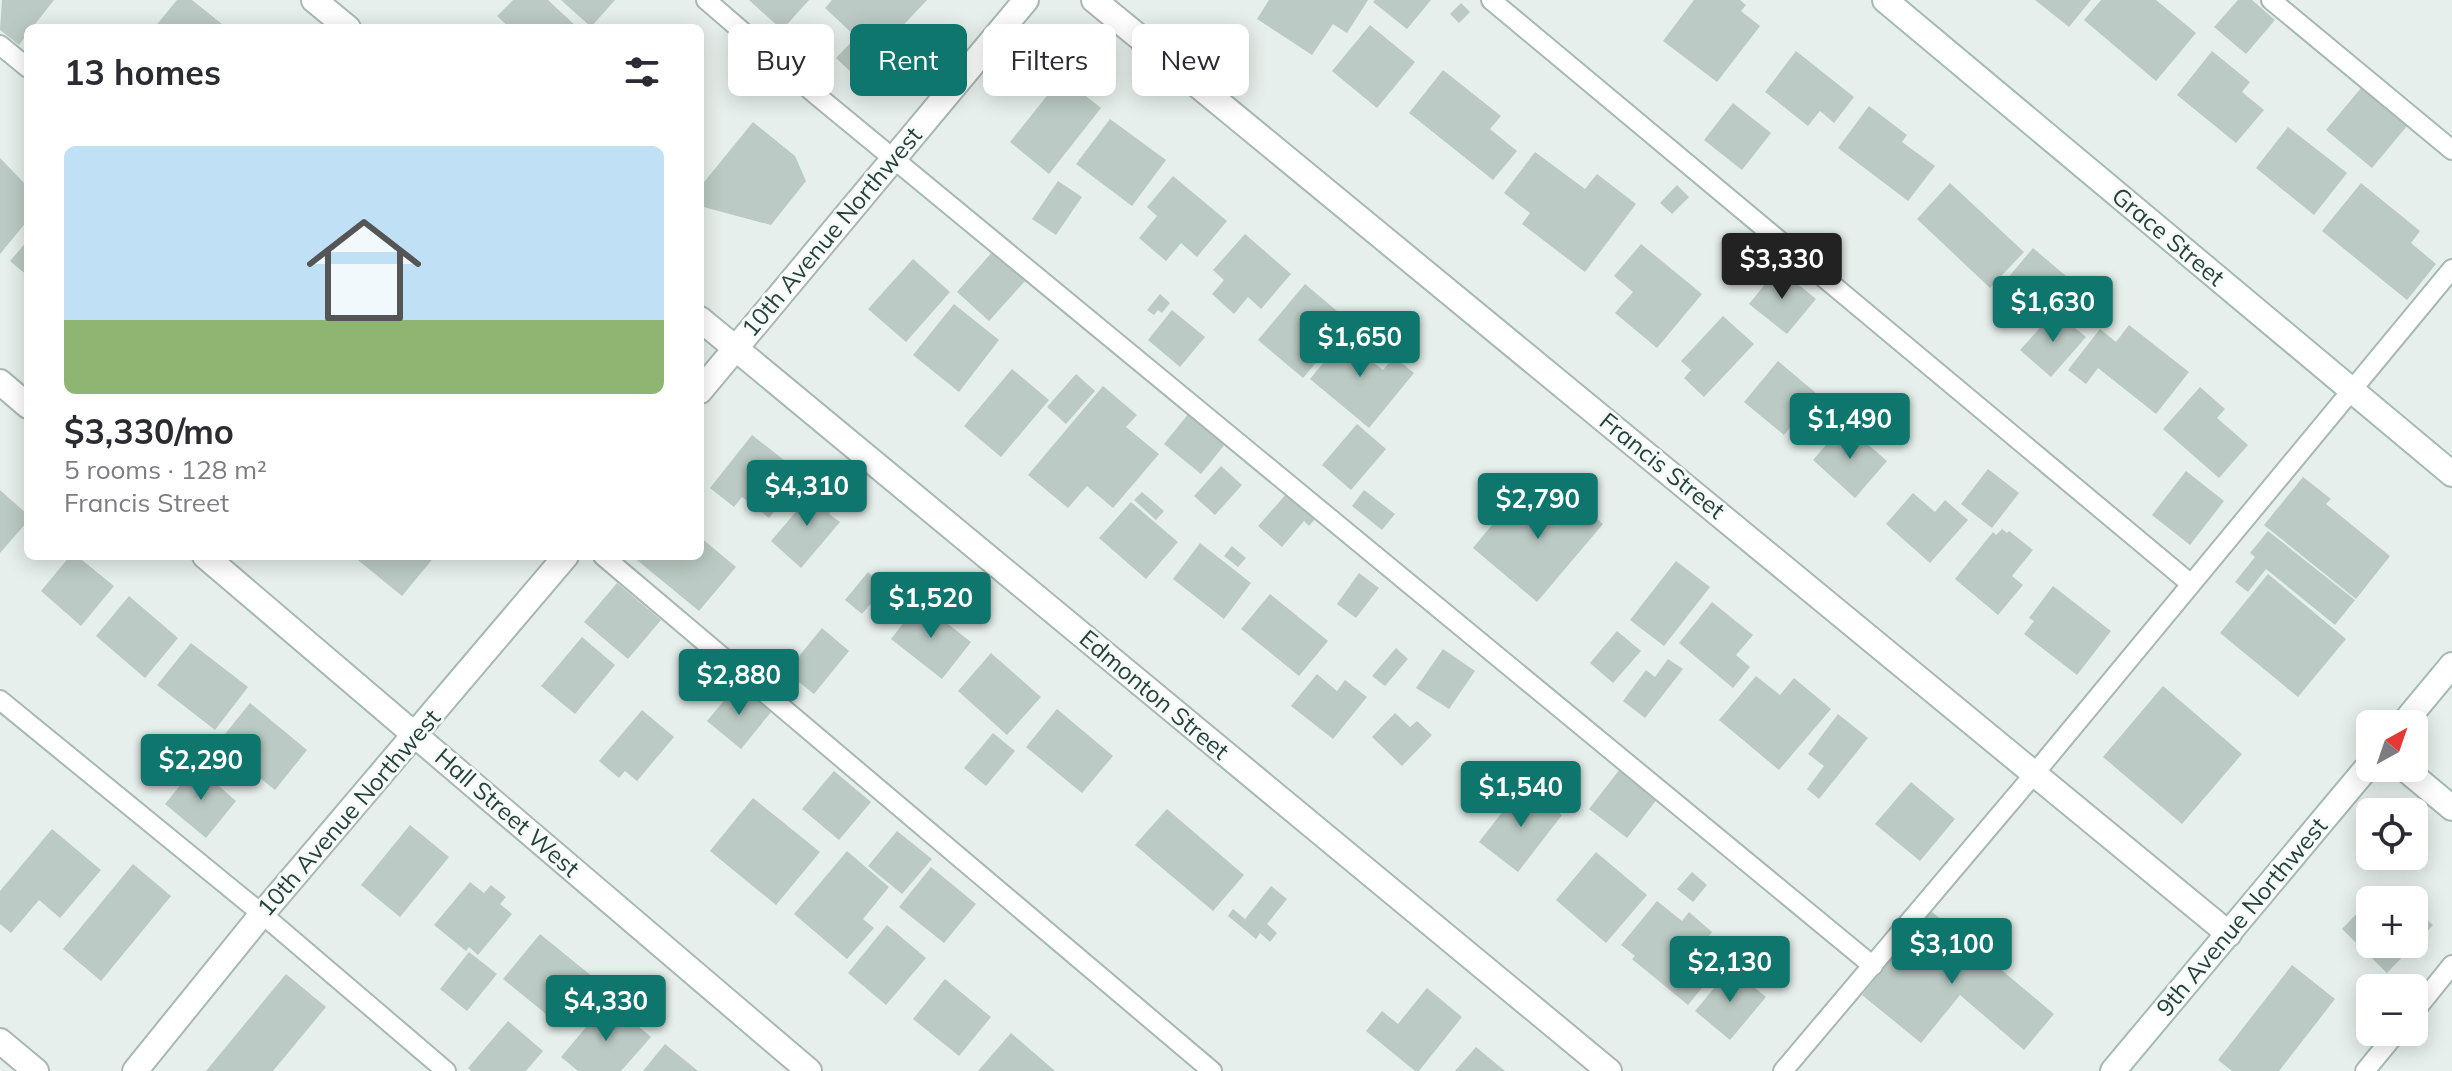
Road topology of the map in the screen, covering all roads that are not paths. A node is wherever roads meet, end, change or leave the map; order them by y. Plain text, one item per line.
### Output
1 (314, 0) edge
2 (706, 0) edge
3 (1026, 0) edge
4 (1094, 0) edge
5 (1491, 0) edge
6 (1885, 0) edge
7 (2271, 0) edge
8 (343, 24) edge
9 (0, 45) edge
10 (24, 65) edge
11 (2452, 150) edge
12 (894, 157) junction
13 (2452, 269) edge
14 (704, 322) edge
15 (735, 348) junction
16 (0, 382) edge
17 (704, 386) edge
18 (2351, 390) junction
19 (24, 403) edge
20 (2452, 474) edge
21 (210, 560) edge
22 (563, 560) edge
23 (608, 560) edge
24 (2191, 584) junction
25 (2452, 665) edge
26 (0, 700) edge
27 (2415, 710) edge
28 (416, 735) junction
29 (2035, 773) junction
30 (2356, 781) edge
31 (2421, 782) edge
32 (2452, 808) edge
33 (262, 914) junction
34 (2229, 934) junction
35 (2452, 965) edge
36 (1873, 966) junction
37 (2428, 995) edge
38 (0, 1041) edge
39 (2386, 1046) edge
40 (36, 1071) edge
41 (135, 1071) edge
42 (446, 1071) edge
43 (809, 1071) edge
44 (1212, 1071) edge
45 (1609, 1071) edge
46 (1783, 1071) edge
47 (2113, 1071) edge
48 (2365, 1071) edge

1 - 8 street
2 - 12 lane
3 - 12 street, 10th Avenue Northwest
4 - 29 street, Francis Street
5 - 24 lane
6 - 18 street, Grace Street
7 - 11 lane
9 - 10 lane
12 - 15 street, 10th Avenue Northwest
12 - 36 lane
13 - 18 lane
14 - 15 street, Edmonton Street
15 - 17 street, 10th Avenue Northwest
15 - 45 street, Edmonton Street
16 - 19 street
18 - 20 street, Grace Street
18 - 24 lane
21 - 28 street, Hall Street West
22 - 28 street, 10th Avenue Northwest
23 - 44 lane
24 - 29 lane
25 - 27 street
26 - 33 lane
28 - 33 street, 10th Avenue Northwest
28 - 43 street, Hall Street West
29 - 34 street, Francis Street
29 - 36 lane
30 - 34 street, 9th Avenue Northwest
31 - 32 street
33 - 41 street, 10th Avenue Northwest
33 - 42 lane
34 - 47 street, 9th Avenue Northwest
35 - 37 lane
36 - 46 lane
38 - 40 street
39 - 48 lane

